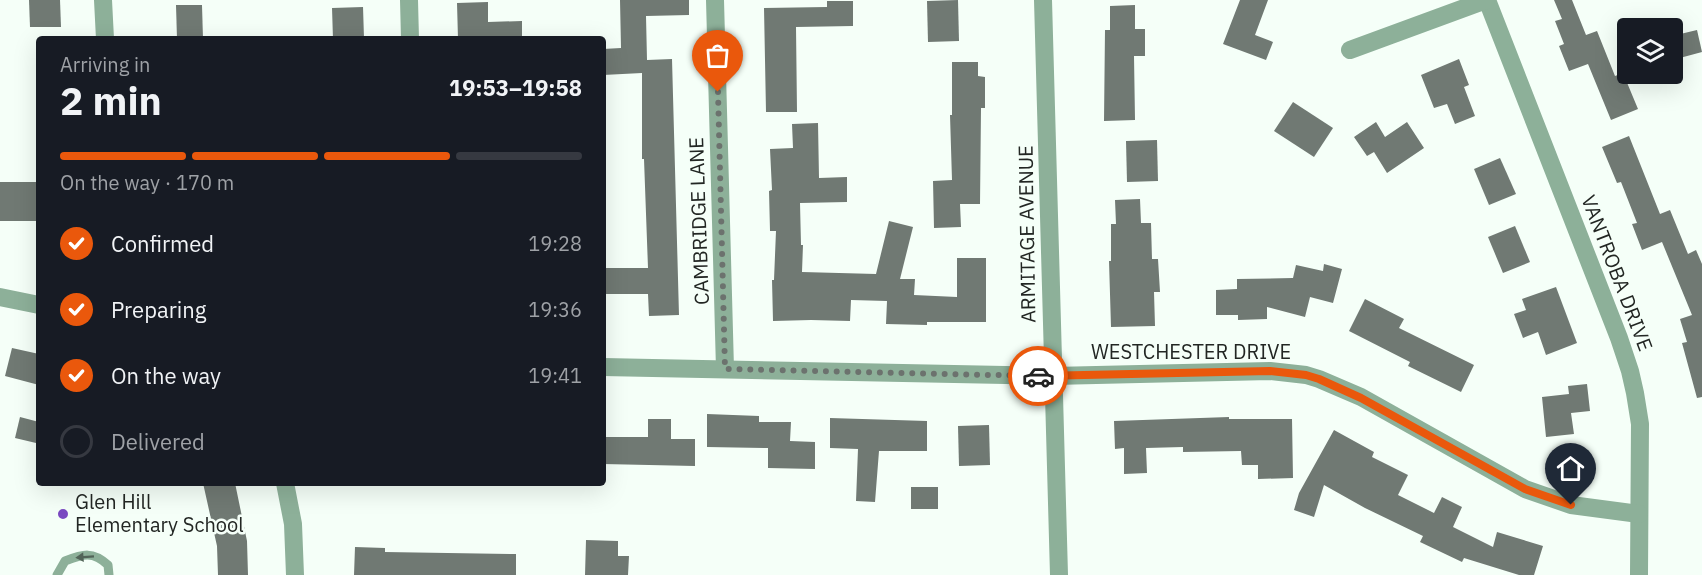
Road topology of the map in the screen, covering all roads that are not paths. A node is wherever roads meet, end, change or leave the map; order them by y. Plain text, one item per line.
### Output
1 (103, 0) edge
2 (409, 0) edge
3 (716, 0) edge
4 (1043, 0) edge
5 (1486, 0) edge
6 (105, 36) edge
7 (410, 36) edge
8 (1350, 50) dead end
9 (0, 297) edge
10 (36, 304) edge
11 (606, 367) edge
12 (725, 369) junction
13 (1053, 376) junction
14 (286, 486) edge
15 (1639, 514) junction
16 (57, 575) edge
17 (109, 575) edge
18 (295, 575) edge
19 (1059, 575) edge
20 (1639, 575) edge

1 - 6 street
2 - 7 street
3 - 12 street, CAMBRIDGE LANE
4 - 13 street, ARMITAGE AVENUE
5 - 8 street
5 - 15 street, VANTROBA DRIVE
9 - 10 street
11 - 12 street, WESTCHESTER DRIVE
12 - 13 street, WESTCHESTER DRIVE
13 - 15 street, WESTCHESTER DRIVE
13 - 19 street, ARMITAGE AVENUE
14 - 18 street
15 - 20 street, VANTROBA DRIVE
17 -> 16 lane

